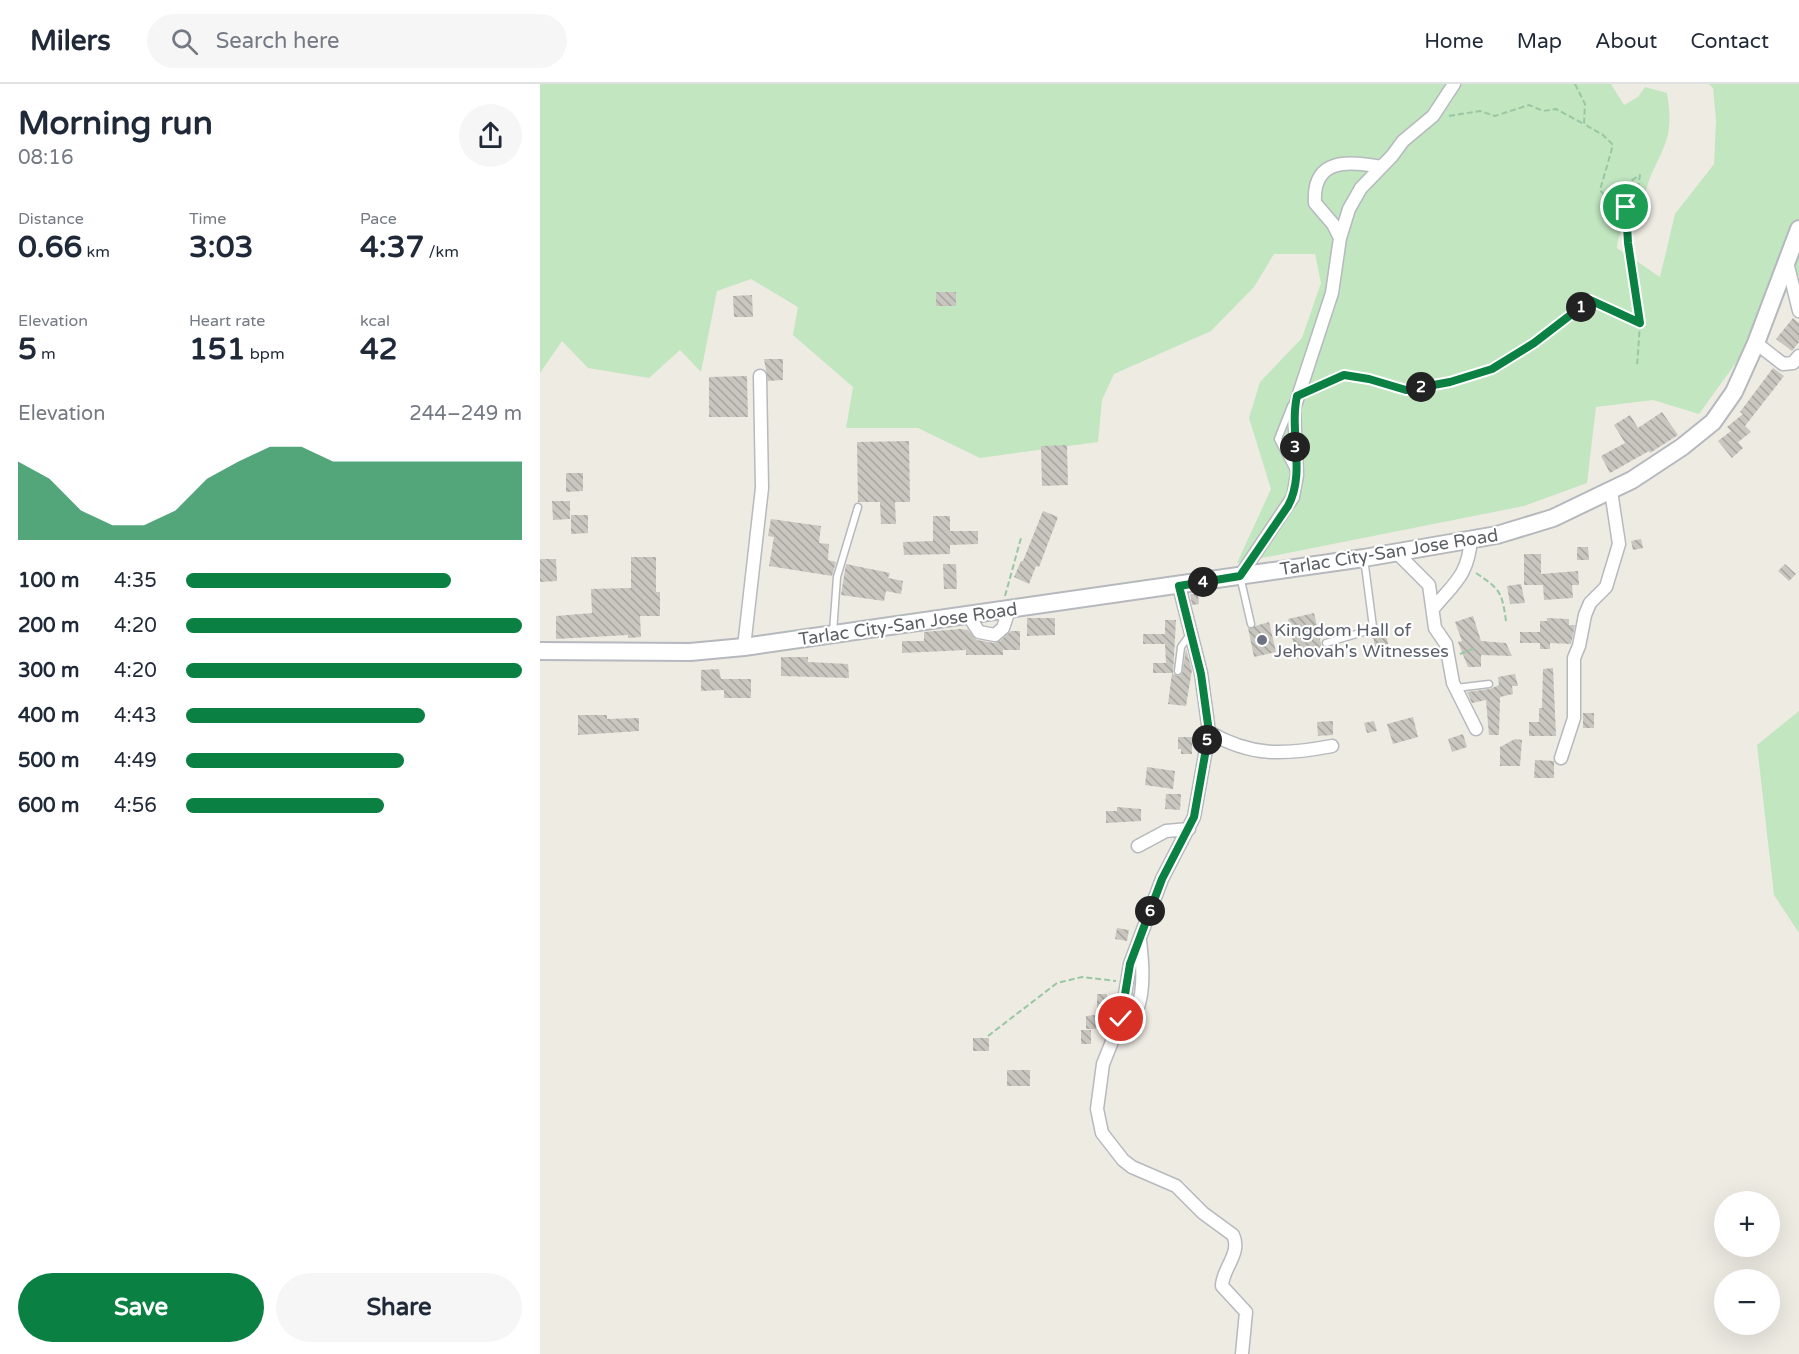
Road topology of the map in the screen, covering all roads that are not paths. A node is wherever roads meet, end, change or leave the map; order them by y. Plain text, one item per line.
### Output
1 (1454, 84) edge
2 (1381, 167) junction
3 (1799, 229) edge
4 (1340, 238) junction
5 (1787, 262) junction
6 (1799, 311) edge
7 (1756, 343) junction
8 (1799, 356) edge
9 (760, 376) dead end
10 (1611, 491) junction
11 (858, 507) dead end
12 (1471, 539) junction
13 (1396, 552) junction
14 (1364, 558) junction
15 (1240, 576) junction
16 (1179, 586) junction
17 (1433, 609) junction
18 (1006, 610) junction
19 (968, 615) junction
20 (1251, 624) dead end
21 (1191, 633) junction
22 (832, 635) junction
23 (1326, 643) dead end
24 (744, 647) junction
25 (540, 651) edge
26 (1178, 671) dead end
27 (1489, 684) dead end
28 (1456, 689) junction
29 (1476, 729) dead end
30 (1209, 732) junction
31 (1332, 746) dead end
32 (1561, 758) dead end
33 (1189, 829) junction
34 (1138, 846) dead end
35 (1139, 940) junction
36 (1113, 1039) junction
37 (1242, 1354) edge

1 - 2 street
2 - 4 street
2 - 4 street
3 - 5 main road, Tarlac City-San Jose Road
4 - 15 street
5 - 6 street
5 - 7 main road, Tarlac City-San Jose Road
7 - 8 street
7 - 10 main road, Tarlac City-San Jose Road
9 - 24 street
10 - 12 main road, Tarlac City-San Jose Road
10 - 32 street
11 - 22 lane
12 - 13 main road, Tarlac City-San Jose Road
12 - 17 street
13 - 14 main road, Tarlac City-San Jose Road
13 - 17 street
14 - 15 main road, Tarlac City-San Jose Road
14 - 23 lane
15 - 16 main road, Tarlac City-San Jose Road
15 - 20 lane
16 - 18 main road, Tarlac City-San Jose Road
16 - 21 street
17 - 28 street
18 - 19 main road, Tarlac City-San Jose Road
18 - 19 street
19 - 22 main road, Tarlac City-San Jose Road
21 - 26 lane
21 - 30 street
22 - 24 main road, Tarlac City-San Jose Road
24 - 25 main road, Tarlac City-San Jose Road
27 - 28 lane
28 - 29 street
30 - 31 street
30 - 33 street
33 - 34 street
33 - 35 street
35 - 36 street
35 - 36 street
36 - 37 street

